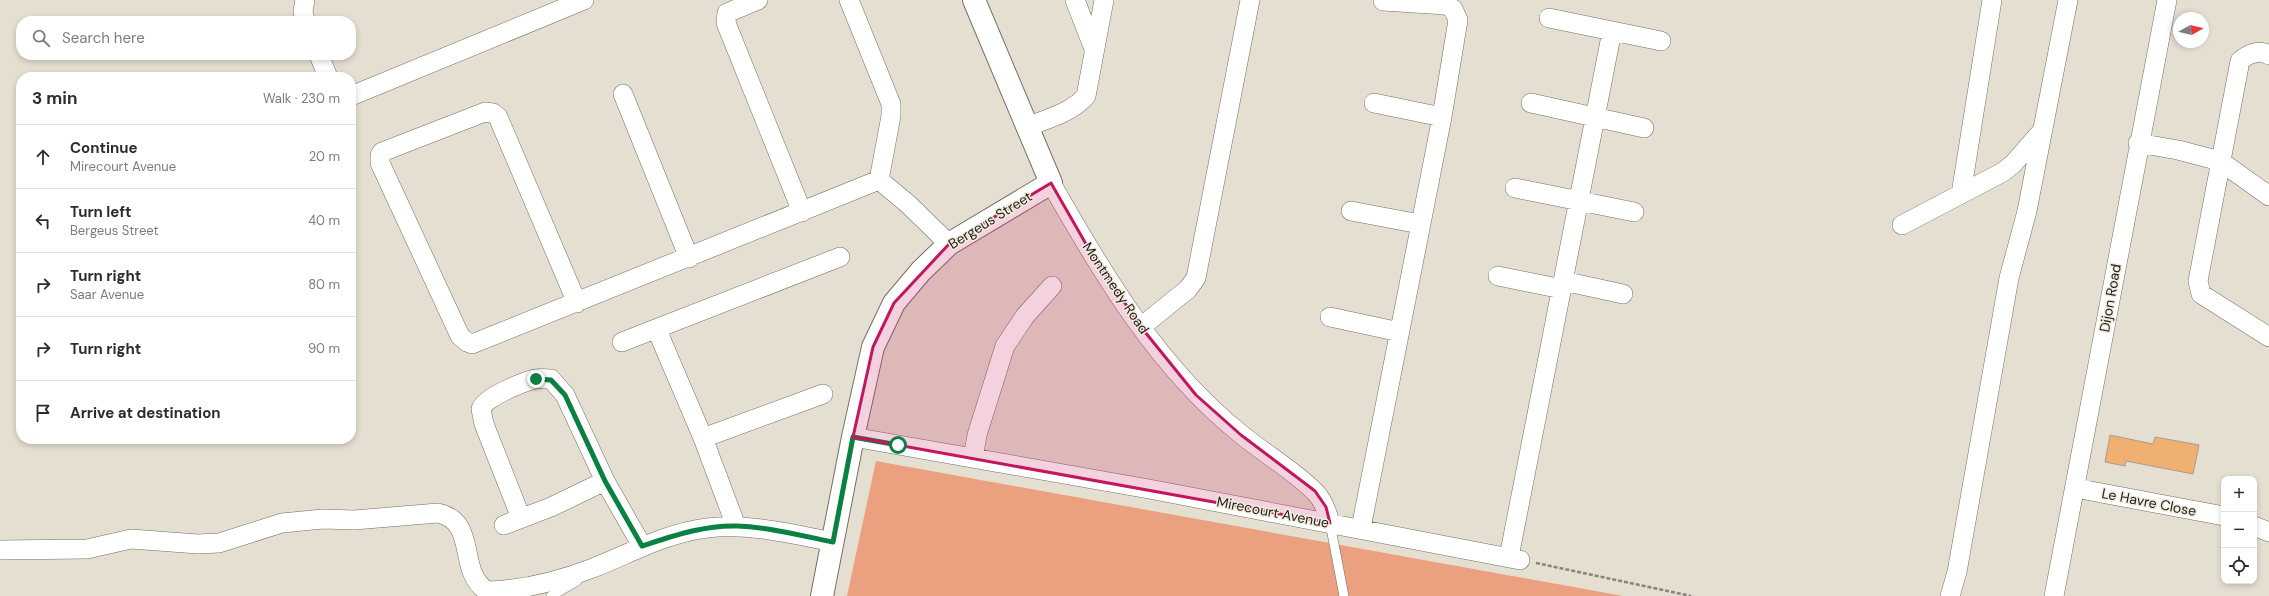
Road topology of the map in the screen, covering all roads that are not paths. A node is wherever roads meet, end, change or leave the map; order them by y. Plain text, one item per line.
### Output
1 (306, 0) edge
2 (584, 0) edge
3 (758, 0) edge
4 (849, 0) edge
5 (974, 0) edge
6 (1075, 0) edge
7 (1104, 0) edge
8 (1250, 0) edge
9 (1992, 0) edge
10 (2068, 0) edge
11 (2167, 0) edge
12 (1383, 1) edge
13 (1413, 1) edge
14 (304, 16) edge
15 (1549, 18) dead end
16 (1612, 31) junction
17 (1661, 41) dead end
18 (1094, 49) junction
19 (2269, 55) edge
20 (321, 60) edge
21 (326, 72) edge
22 (356, 94) edge
23 (624, 94) dead end
24 (1374, 103) dead end
25 (1531, 103) dead end
26 (1442, 117) junction
27 (1595, 117) junction
28 (1026, 127) junction
29 (1644, 128) dead end
30 (2044, 129) junction
31 (2138, 143) junction
32 (2220, 161) junction
33 (879, 180) junction
34 (1051, 183) junction
35 (1515, 188) dead end
36 (1961, 194) junction
37 (2269, 196) edge
38 (1579, 201) junction
39 (1351, 211) dead end
40 (802, 212) junction
41 (1634, 212) dead end
42 (1420, 224) junction
43 (1902, 225) dead end
44 (949, 244) junction
45 (840, 257) dead end
46 (689, 258) junction
47 (1498, 276) dead end
48 (1562, 285) junction
49 (1052, 286) dead end
50 (1623, 294) dead end
51 (577, 303) junction
52 (1330, 317) dead end
53 (1141, 328) junction
54 (657, 330) junction
55 (1400, 332) junction
56 (2269, 337) edge
57 (622, 342) dead end
58 (823, 394) dead end
59 (853, 437) junction
60 (703, 438) junction
61 (973, 458) junction
62 (605, 481) junction
63 (2075, 488) junction
64 (2221, 515) edge
65 (1330, 523) junction
66 (736, 526) junction
67 (2257, 527) edge
68 (1361, 528) junction
69 (2269, 532) edge
70 (833, 542) junction
71 (642, 546) junction
72 (0, 550) edge
73 (618, 558) junction
74 (551, 596) edge
75 (822, 596) edge
76 (1344, 596) edge
77 (1950, 596) edge
78 (2054, 596) edge

1 - 14 street
2 - 22 street
3 - 40 street
4 - 33 street
5 - 28 street, Montmedy Road
6 - 18 street
7 - 18 street
8 - 53 street
9 - 36 street
10 - 30 street
11 - 31 street, Dijon Road
12 - 13 street
13 - 26 street
15 - 16 street
16 - 17 street
16 - 27 street
18 - 28 street
19 - 32 street
20 - 21 street
23 - 46 street
24 - 26 street
25 - 27 street
26 - 42 street
27 - 29 street
27 - 38 street
28 - 34 street, Montmedy Road
30 - 36 street
30 - 77 street
31 - 32 street
31 - 63 street, Dijon Road
32 - 37 street
32 - 56 street
33 - 40 street
33 - 44 street
34 - 44 street, Bergeus Street
34 - 53 street, Montmedy Road
35 - 38 street
36 - 43 street
38 - 41 street
38 - 48 street
39 - 42 street
40 - 46 street
42 - 55 street
44 - 59 street, Bergeus Street
45 - 54 street
46 - 51 street
47 - 48 street
48 - 50 street
48 - 68 street, Mirecourt Avenue
49 - 61 street
51 - 51 street
52 - 55 street
53 - 65 street, Montmedy Road
54 - 57 street
54 - 60 street
55 - 68 street
58 - 60 street
59 - 61 street, Mirecourt Avenue
59 - 70 street, Bergeus Street
60 - 66 street
61 - 65 street, Mirecourt Avenue
62 - 62 street
62 - 71 street
63 - 64 street, Le Havre Close
63 - 78 street, Dijon Road
65 - 68 street, Mirecourt Avenue
65 - 76 lane
66 - 70 street
66 - 71 street
67 - 69 street
70 - 75 street, Bergeus Street
71 - 73 street
72 - 73 street
73 - 74 lane

